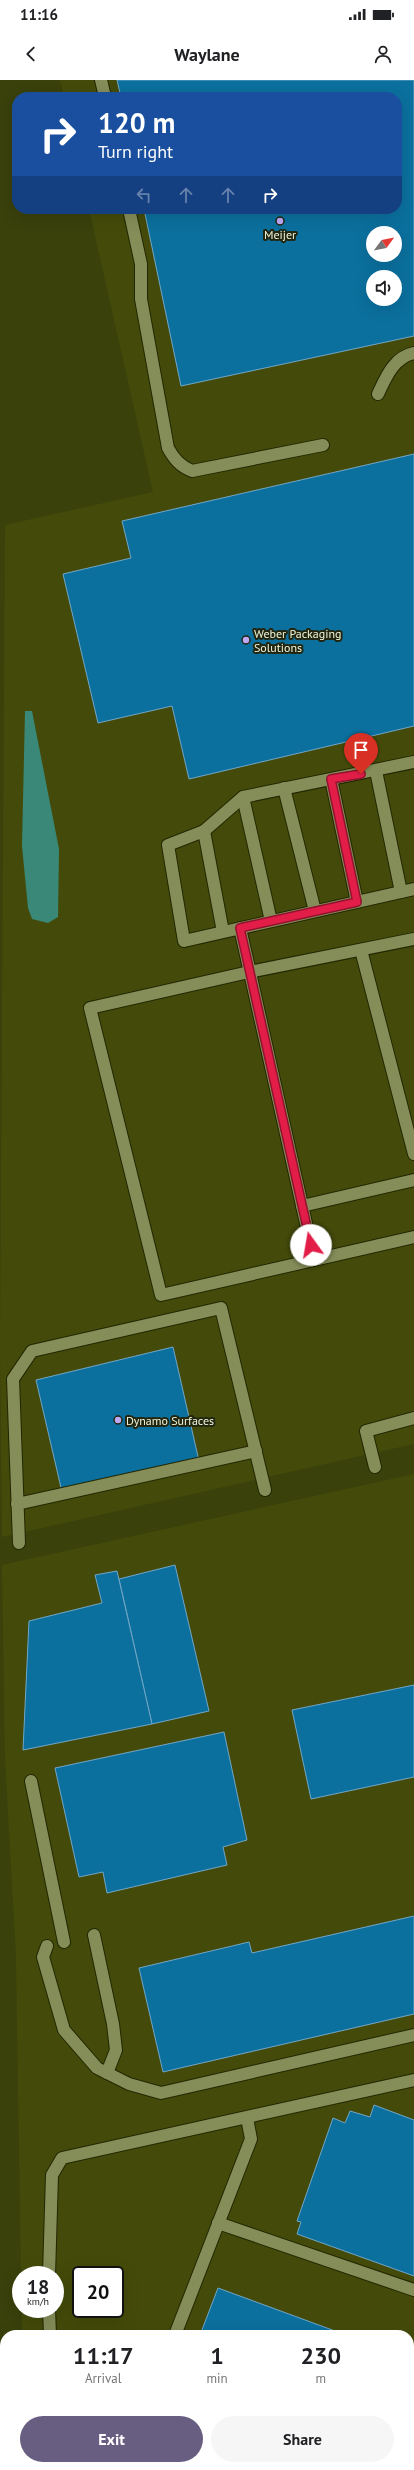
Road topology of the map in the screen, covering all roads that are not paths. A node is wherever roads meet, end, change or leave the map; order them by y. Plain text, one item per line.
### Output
1 (101, 80) edge
2 (104, 92) edge
3 (130, 214) edge
4 (414, 353) edge
5 (378, 394) dead end
6 (323, 445) dead end
7 (414, 762) edge
8 (376, 771) junction
9 (331, 779) junction
10 (284, 788) junction
11 (243, 797) junction
12 (204, 831) junction
13 (414, 889) edge
14 (401, 892) junction
15 (357, 902) junction
16 (315, 911) junction
17 (271, 921) junction
18 (240, 928) junction
19 (223, 932) junction
20 (414, 939) edge
21 (361, 950) junction
22 (249, 972) junction
23 (414, 1154) edge
24 (414, 1180) edge
25 (302, 1206) junction
26 (414, 1236) edge
27 (314, 1259) junction
28 (414, 1418) edge
29 (256, 1451) junction
30 (375, 1467) dead end
31 (265, 1490) dead end
32 (17, 1504) junction
33 (19, 1542) dead end
34 (32, 1781) dead end
35 (94, 1935) dead end
36 (64, 1942) dead end
37 (47, 1946) dead end
38 (414, 2035) edge
39 (107, 2073) junction
40 (414, 2080) edge
41 (247, 2118) junction
42 (218, 2223) junction
43 (49, 2266) edge
44 (414, 2290) edge
45 (49, 2318) edge
46 (50, 2330) edge
47 (177, 2330) edge

1 - 2 lane
3 - 6 lane
4 - 5 lane
7 - 8 lane
8 - 9 lane
8 - 14 lane
9 - 10 lane
9 - 15 lane
10 - 11 lane
10 - 16 lane
11 - 12 lane
11 - 17 lane
12 - 19 lane
12 - 19 lane
13 - 14 lane
14 - 15 lane
15 - 16 lane
16 - 17 lane
17 - 18 lane
18 - 19 lane
18 - 22 lane
20 - 21 lane
21 - 22 lane
21 - 23 lane
22 - 25 lane
22 - 27 lane
24 - 25 lane
25 - 27 lane
26 - 27 lane
28 - 30 lane
29 - 31 lane
29 - 32 lane
29 - 32 lane
32 - 33 lane
34 - 36 lane
35 - 39 lane
37 - 39 lane
38 - 39 lane
40 - 41 lane
41 - 42 lane
41 - 43 lane
42 - 44 lane
42 - 47 lane
45 - 46 lane

